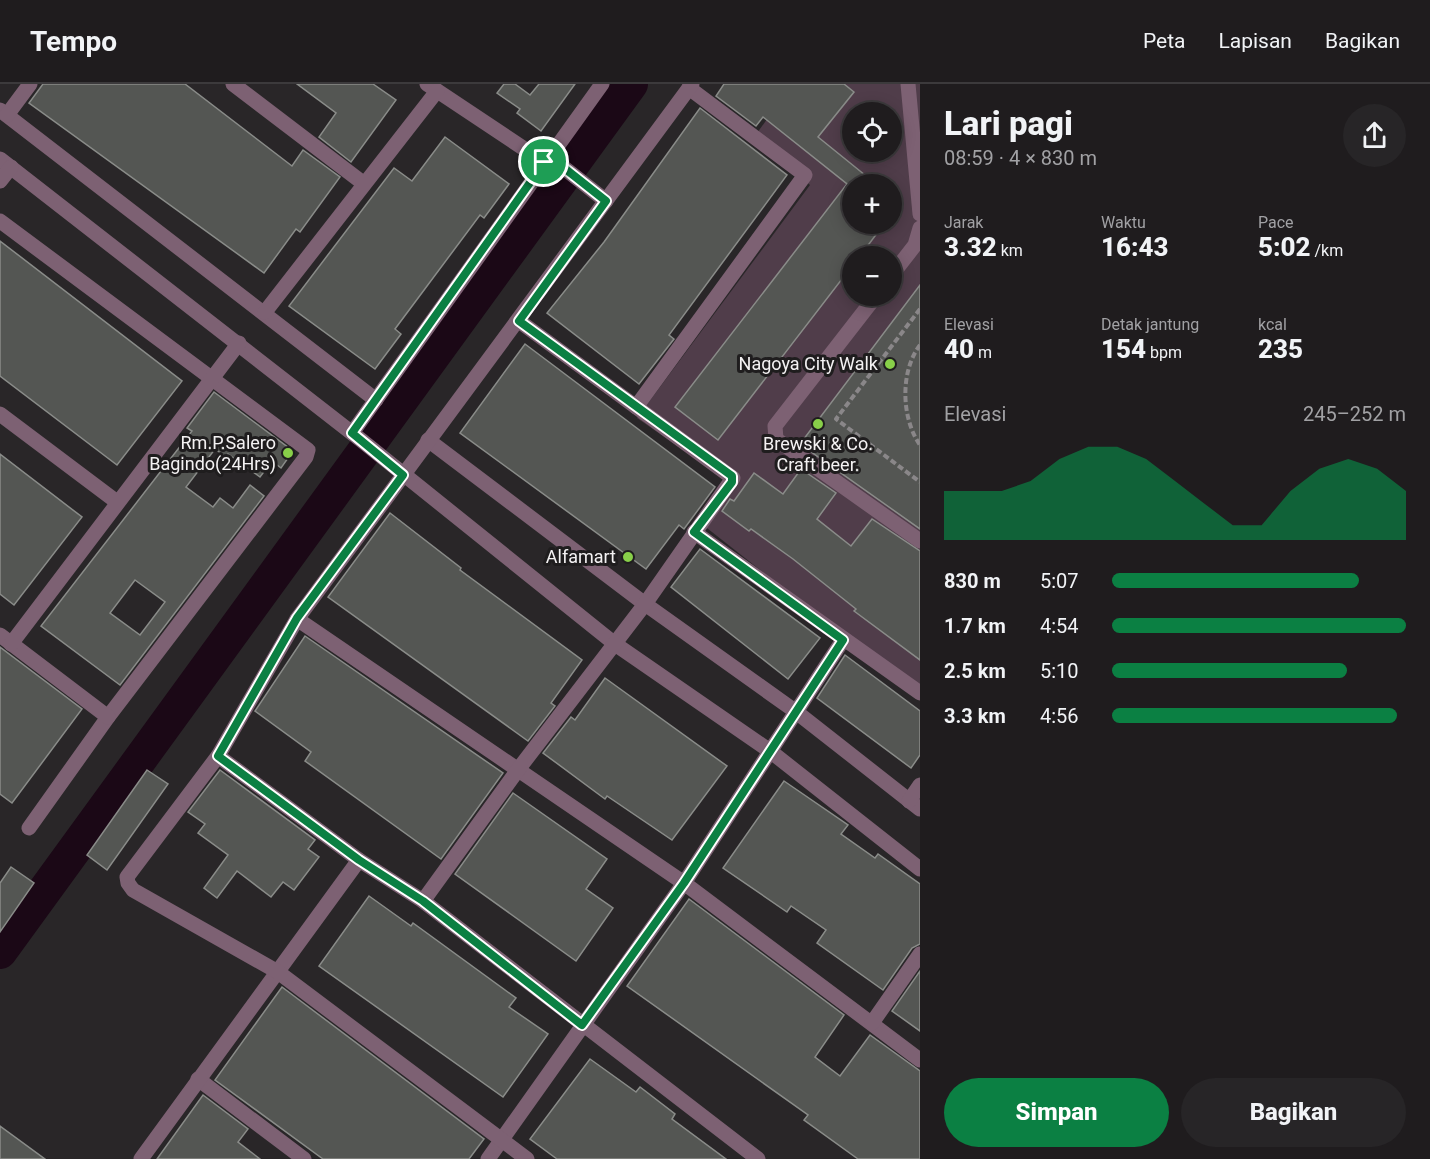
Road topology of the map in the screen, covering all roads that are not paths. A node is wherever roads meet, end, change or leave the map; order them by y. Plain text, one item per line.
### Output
1 (30, 84) edge
2 (233, 84) edge
3 (602, 84) edge
4 (908, 84) edge
5 (691, 86) edge
6 (432, 87) edge
7 (3, 113) edge
8 (548, 159) junction
9 (5, 163) edge
10 (0, 182) edge
11 (363, 183) junction
12 (606, 201) junction
13 (920, 214) edge
14 (0, 221) edge
15 (920, 228) edge
16 (902, 262) edge
17 (868, 306) edge
18 (265, 312) junction
19 (519, 321) junction
20 (238, 343) junction
21 (212, 378) junction
22 (376, 400) junction
23 (636, 407) junction
24 (0, 414) edge
25 (357, 436) junction
26 (428, 440) junction
27 (397, 470) junction
28 (117, 502) junction
29 (694, 532) junction
30 (920, 541) edge
31 (645, 604) junction
32 (297, 618) junction
33 (5, 640) edge
34 (843, 640) junction
35 (615, 644) junction
36 (920, 693) edge
37 (795, 711) junction
38 (108, 717) junction
39 (770, 751) junction
40 (218, 756) junction
41 (517, 771) junction
42 (920, 785) edge
43 (915, 805) edge
44 (29, 828) dead end
45 (359, 860) junction
46 (920, 869) edge
47 (684, 883) junction
48 (423, 901) junction
49 (920, 954) edge
50 (278, 972) junction
51 (872, 1023) junction
52 (582, 1025) junction
53 (920, 1060) edge
54 (198, 1079) junction
55 (502, 1140) junction
56 (141, 1159) edge
57 (304, 1159) edge
58 (488, 1159) edge
59 (527, 1159) edge
60 (758, 1159) edge

1 - 7 street
2 - 11 street
3 - 8 street
4 - 13 street
5 - 12 street
5 - 23 street
6 - 8 street
6 - 11 street
7 - 18 street
8 - 12 street
8 - 22 street
9 - 10 street
9 - 20 street
11 - 18 street
12 - 19 street
14 - 21 street
15 - 16 street
17 - 30 street
18 - 22 street
19 - 23 street
19 - 26 street
20 - 21 street
20 - 25 street
21 - 28 street
21 - 38 street
22 - 25 street
23 - 29 street
24 - 28 street
25 - 27 street
26 - 27 street
26 - 31 street
27 - 32 street
27 - 35 street
28 - 33 street
29 - 31 street
29 - 34 street
31 - 35 street
31 - 37 street
32 - 40 street
32 - 41 street
33 - 38 street
34 - 36 street
34 - 37 street
35 - 39 street
35 - 41 street
37 - 39 street
37 - 43 street
38 - 44 street
39 - 46 street
39 - 47 street
40 - 45 street
40 - 50 street
41 - 47 street
41 - 48 street
42 - 43 street
45 - 48 street
45 - 50 street
47 - 51 street
47 - 52 street
48 - 52 street
49 - 51 street
50 - 54 street
50 - 55 street
51 - 53 street
52 - 55 street
52 - 60 street
54 - 56 street
54 - 57 street
55 - 58 street
55 - 59 street

